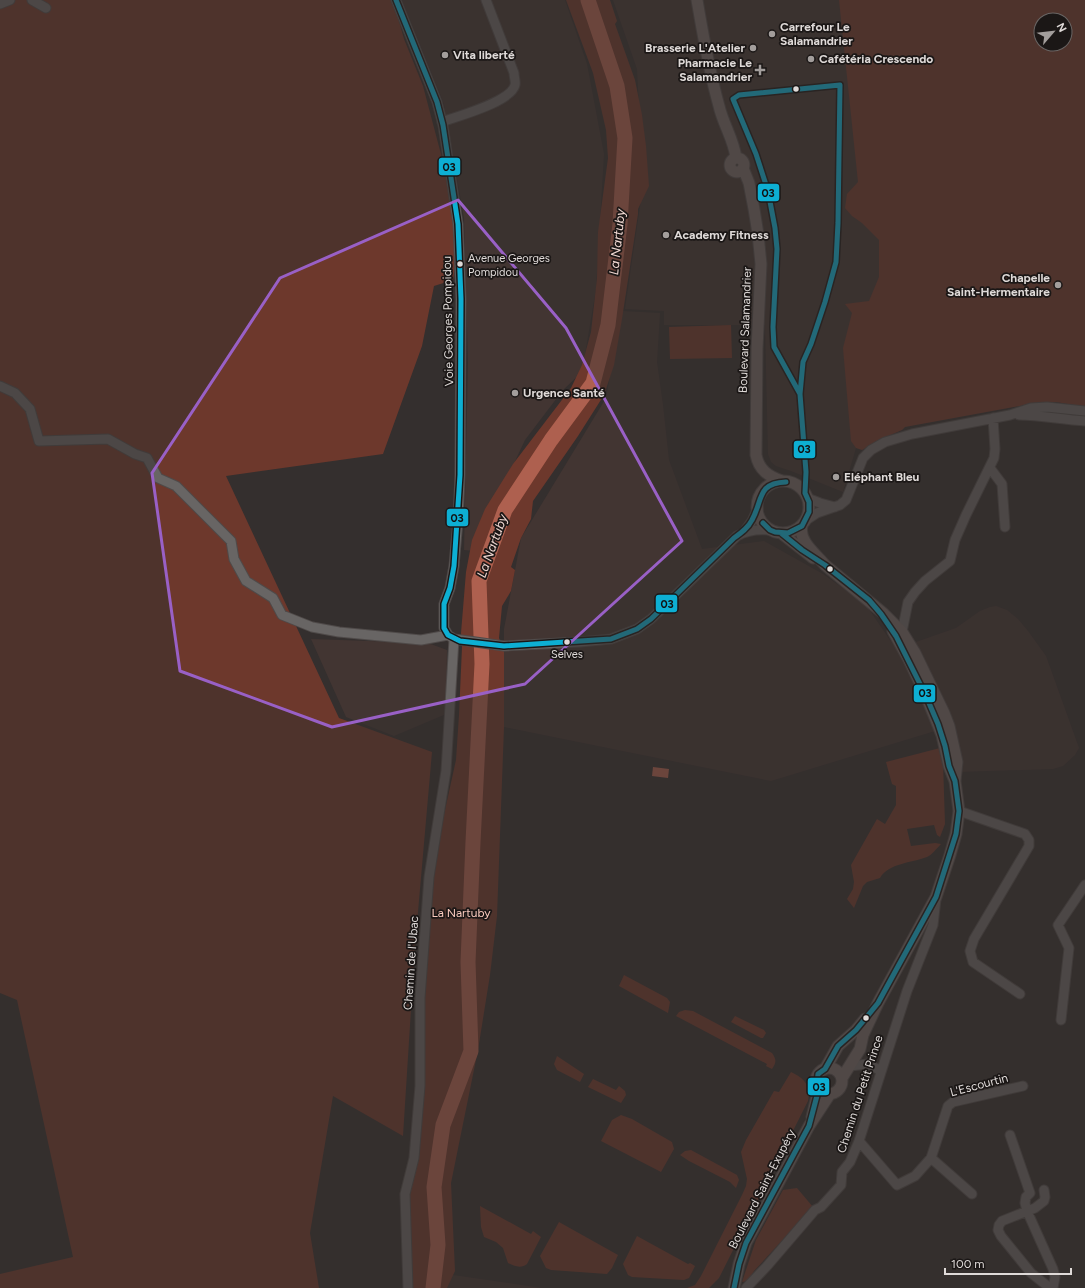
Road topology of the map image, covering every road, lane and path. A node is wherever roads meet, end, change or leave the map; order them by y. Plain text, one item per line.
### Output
1 (10, 0) edge
2 (32, 0) edge
3 (396, 0) edge
4 (486, 0) edge
5 (697, 0) edge
6 (0, 4) edge
7 (46, 8) dead end
8 (442, 122) junction
9 (0, 386) edge
10 (1085, 411) edge
11 (1010, 415) junction
12 (993, 418) junction
13 (1085, 421) edge
14 (990, 468) junction
15 (782, 481) junction
16 (808, 498) junction
17 (835, 507) junction
18 (758, 508) junction
19 (804, 524) junction
20 (1005, 527) dead end
21 (776, 531) junction
22 (744, 532) junction
23 (825, 565) junction
24 (874, 605) junction
25 (902, 632) junction
26 (454, 639) junction
27 (921, 684) junction
28 (933, 688) junction
29 (955, 781) junction
30 (959, 811) junction
31 (1085, 885) edge
32 (936, 897) junction
33 (1020, 994) dead end
34 (878, 1003) junction
35 (1061, 1020) dead end
36 (847, 1038) junction
37 (860, 1049) junction
38 (868, 1064) junction
39 (850, 1066) junction
40 (825, 1069) junction
41 (881, 1071) junction
42 (842, 1078) junction
43 (1023, 1086) dead end
44 (819, 1088) junction
45 (830, 1094) junction
46 (809, 1126) junction
47 (1010, 1135) dead end
48 (859, 1141) junction
49 (931, 1158) junction
50 (1044, 1190) dead end
51 (972, 1194) dead end
52 (1027, 1211) junction
53 (408, 1288) edge
54 (734, 1288) edge
55 (746, 1288) edge
56 (1051, 1288) edge

1 - 6 street
2 - 7 street
3 - 8 street, Voie Georges Pompidou
4 - 8 street
5 - 15 main road, Boulevard Salamandrier
8 - 26 street, Voie Georges Pompidou
9 - 26 street
10 - 11 street
11 - 12 street
11 - 13 street
12 - 14 street
12 - 17 street
14 - 20 street
14 - 25 street
15 - 16 main road
15 - 18 main road
16 - 17 street
16 - 19 main road
17 - 19 street
18 - 21 main road
18 - 22 street
19 - 21 main road
19 - 23 main road
21 - 22 street
21 - 23 main road
22 - 26 street
23 - 24 main road
24 - 25 main road
24 - 27 main road
25 - 28 main road
26 - 53 street, Chemin de l'Ubac
27 - 28 main road
27 - 29 main road
28 - 29 main road
29 - 30 main road
30 - 32 main road
30 - 33 street
31 - 35 street
32 - 34 main road
32 - 41 street, Chemin du Petit Prince
34 - 36 main road
34 - 37 main road
36 - 37 main road
36 - 40 main road
37 - 38 street
37 - 39 main road
38 - 39 street
38 - 41 street
39 - 42 main road
40 - 42 main road
40 - 44 main road
41 - 48 street, Chemin du Petit Prince
42 - 45 main road
43 - 49 street, L'Escourtin
44 - 45 main road
44 - 46 main road, Boulevard Saint-Exupéry
45 - 46 main road, Boulevard Saint-Exupéry
46 - 54 main road, Boulevard Saint-Exupéry
47 - 52 street
48 - 49 street, L'Escourtin
48 - 55 street, Chemin du Petit Prince
49 - 51 street
50 - 52 street
52 - 56 street
52 - 56 street

